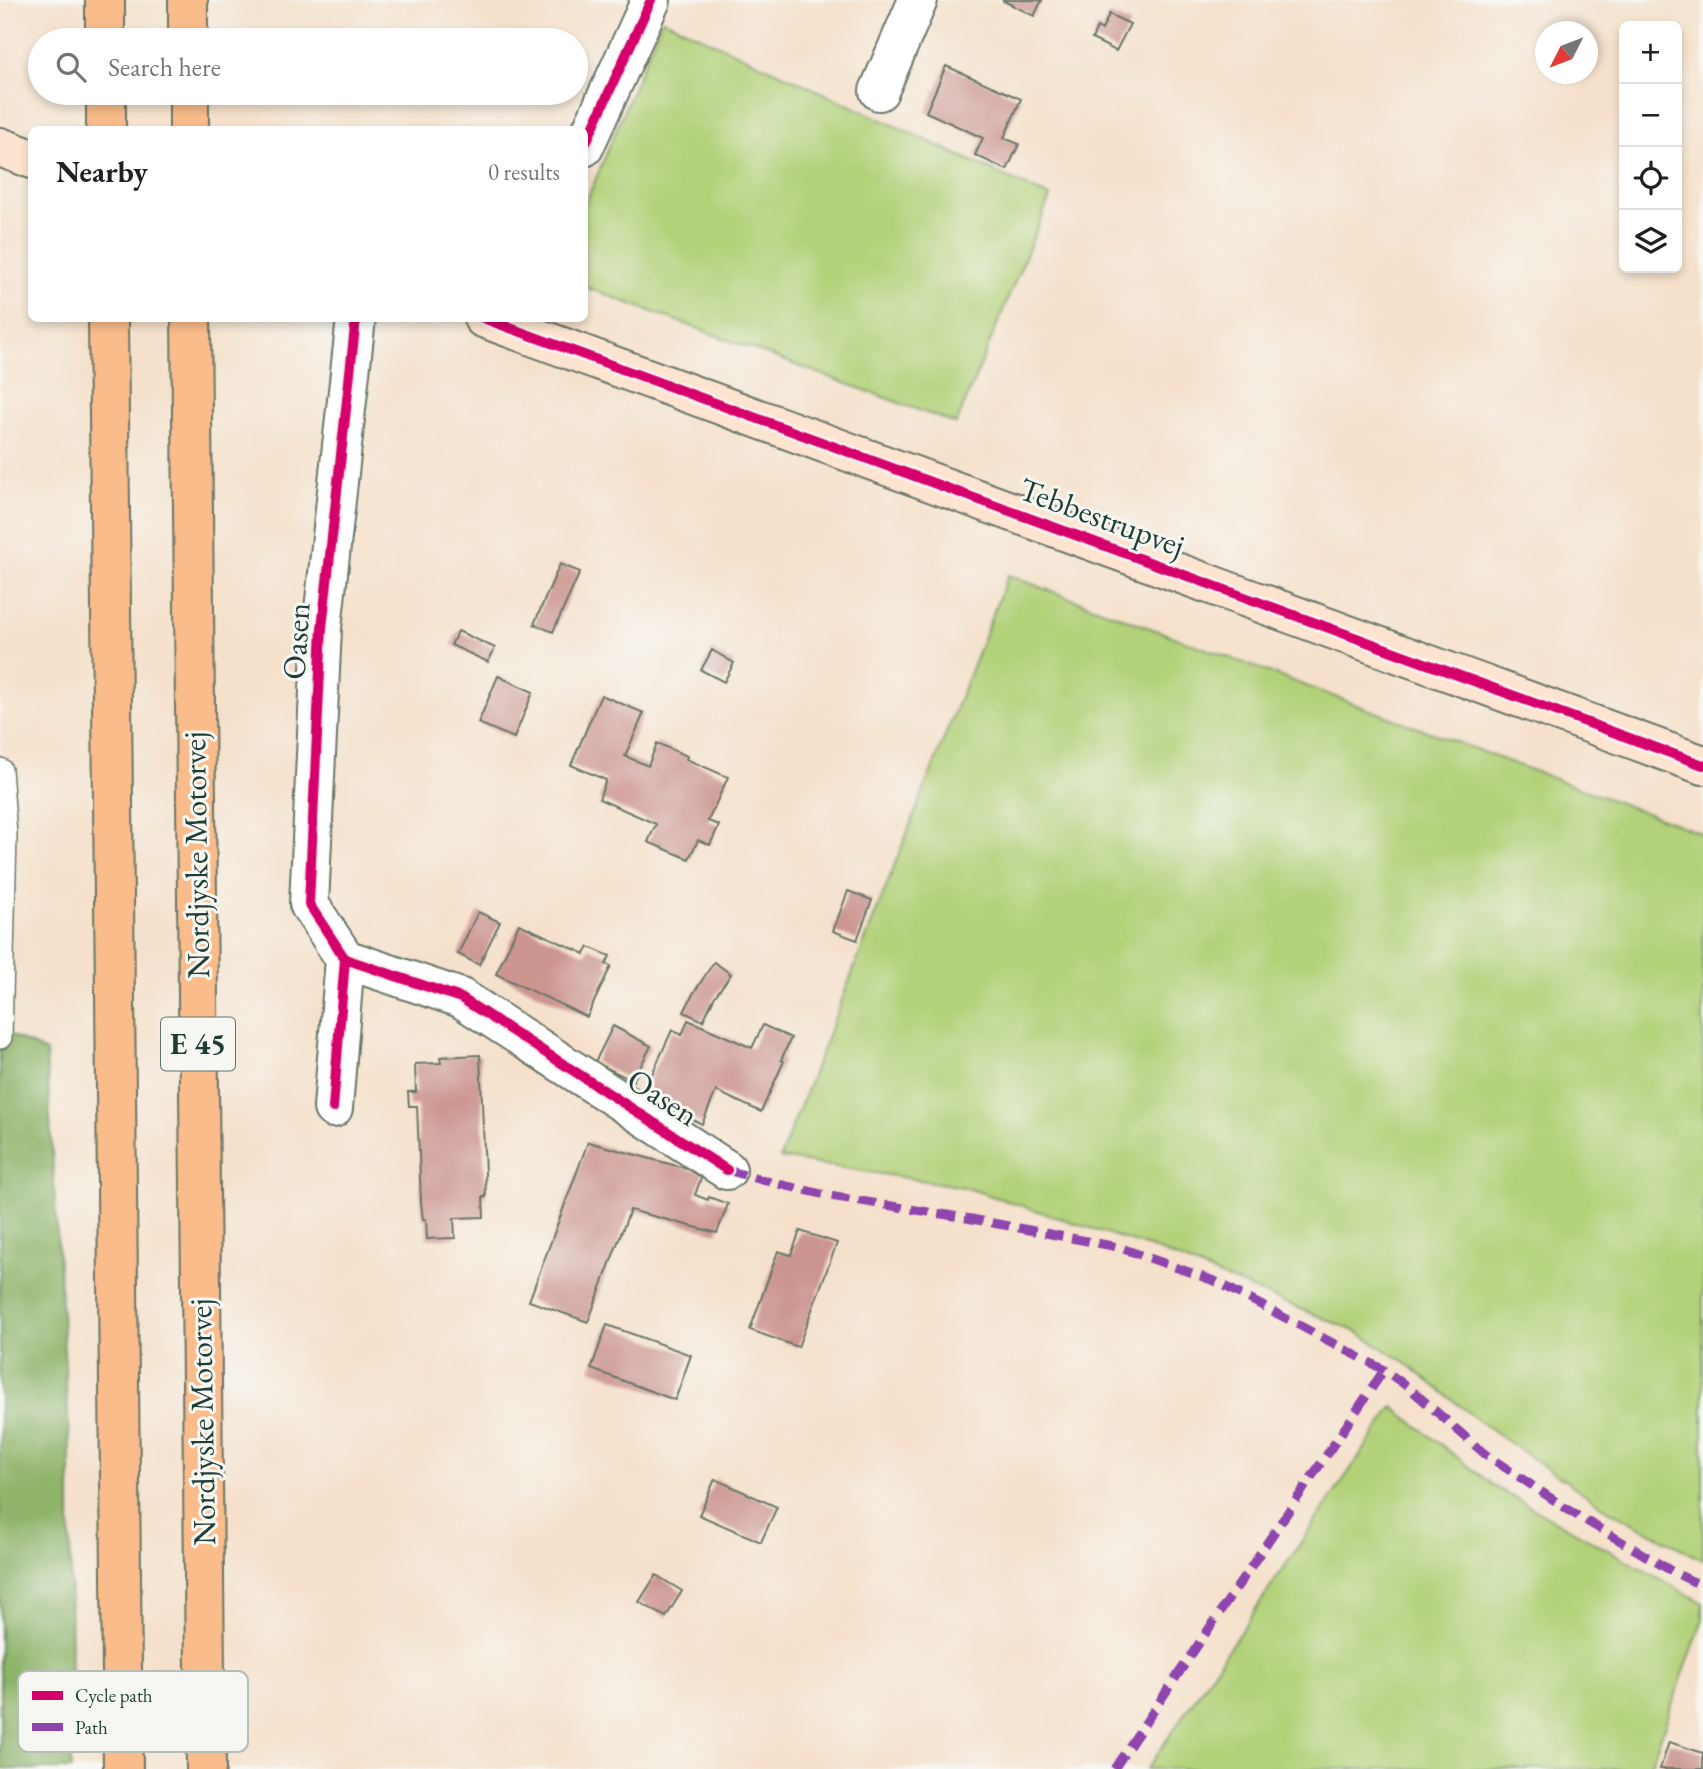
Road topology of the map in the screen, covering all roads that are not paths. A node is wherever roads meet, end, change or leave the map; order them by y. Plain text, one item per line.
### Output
1 (105, 0) edge
2 (188, 0) edge
3 (652, 0) edge
4 (918, 0) edge
5 (105, 28) edge
6 (188, 28) edge
7 (878, 92) dead end
8 (106, 105) edge
9 (189, 105) edge
10 (106, 126) edge
11 (189, 126) edge
12 (588, 138) edge
13 (0, 147) edge
14 (28, 158) edge
15 (108, 322) edge
16 (191, 322) edge
17 (356, 322) edge
18 (500, 322) edge
19 (1703, 765) edge
20 (0, 770) edge
21 (345, 959) junction
22 (0, 1037) edge
23 (333, 1108) dead end
24 (727, 1170) dead end
25 (122, 1671) edge
26 (205, 1671) edge

1 - 5 highway
2 - 6 highway
3 - 12 street
4 - 7 street
8 - 10 highway
9 - 11 highway
13 - 14 street
15 - 25 highway, E 45
16 - 26 highway, Nordjyske Motorvej / E 45
17 - 21 street, Oasen
18 - 19 street, Tebbestrupvej
20 - 22 lane
21 - 23 street
21 - 24 street, Oasen

